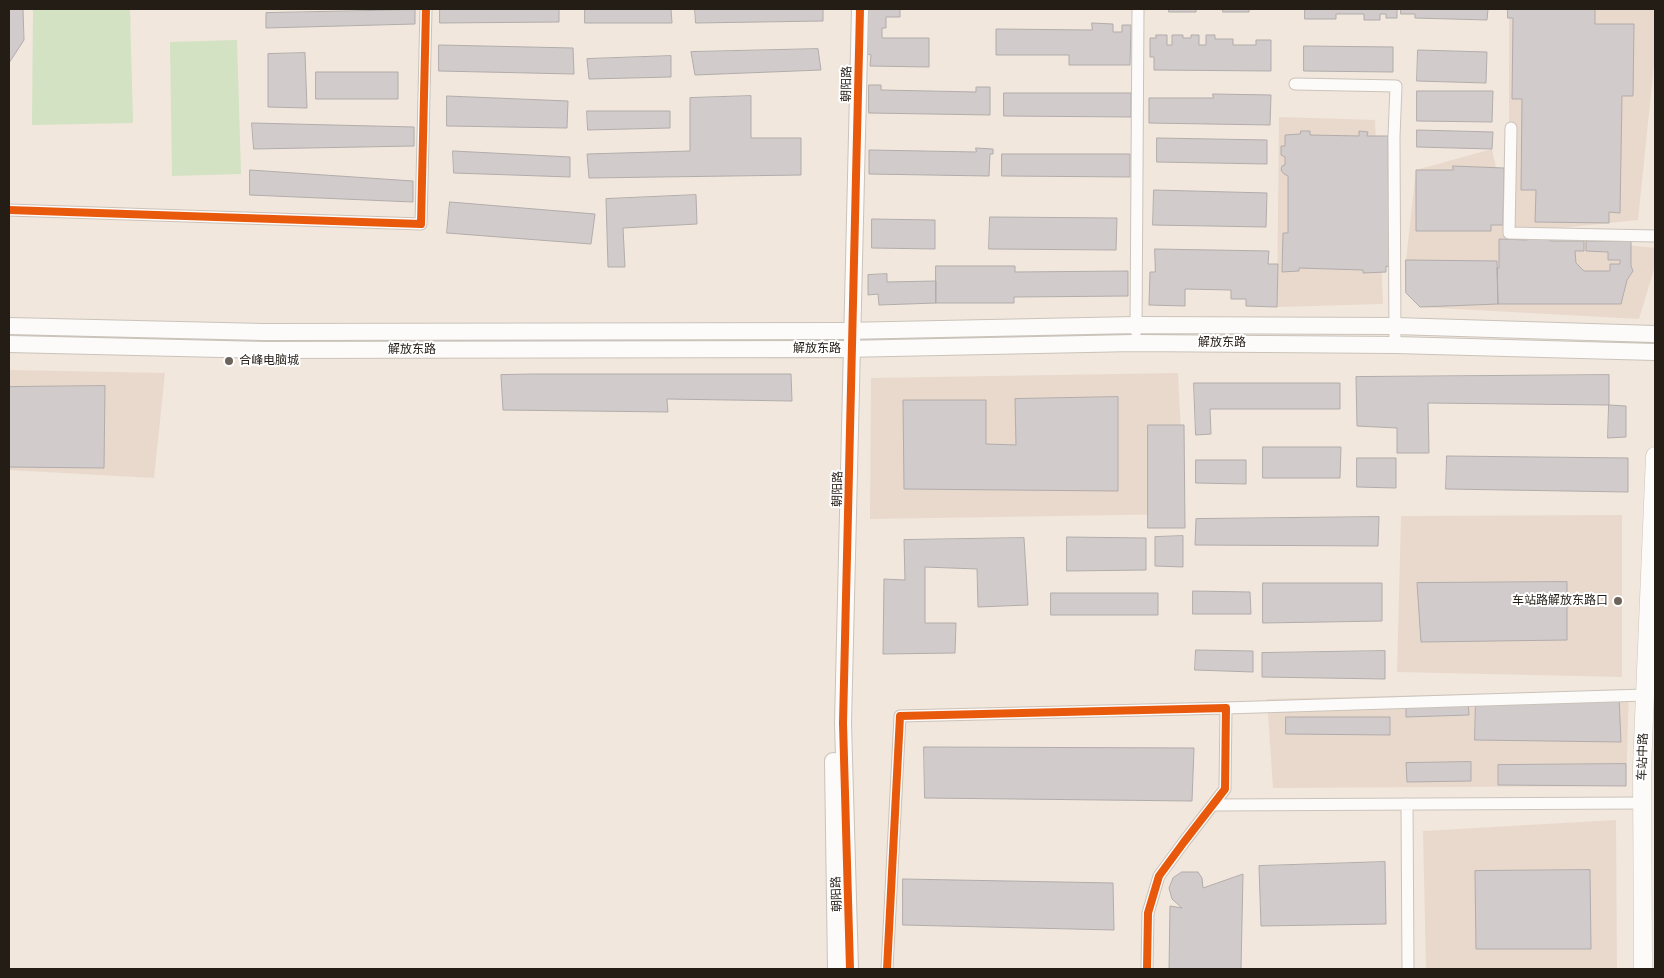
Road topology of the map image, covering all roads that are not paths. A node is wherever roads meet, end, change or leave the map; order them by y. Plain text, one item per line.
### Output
1 (426, 9) edge
2 (850, 9) edge
3 (860, 9) edge
4 (1138, 9) edge
5 (1295, 84) dead end
6 (1511, 128) dead end
7 (9, 210) edge
8 (1655, 236) edge
9 (1136, 325) junction
10 (9, 326) edge
11 (1395, 326) junction
12 (848, 331) junction
13 (1655, 334) edge
14 (1135, 343) junction
15 (9, 344) edge
16 (1395, 344) junction
17 (848, 349) junction
18 (1655, 352) edge
19 (1655, 456) edge
20 (1645, 695) junction
21 (1226, 708) junction
22 (1642, 802) junction
23 (1407, 804) junction
24 (1213, 805) junction
25 (836, 969) edge
26 (850, 969) edge
27 (887, 969) edge
28 (1147, 969) edge
29 (1408, 969) edge
30 (1643, 969) edge

1 - 7 street
2 - 12 main road, 朝阳路
3 - 12 main road, 朝阳路
4 - 9 street
5 - 11 street
6 - 8 street
9 - 11 main road, 解放东路
9 - 12 main road, 解放东路
9 - 14 street
10 - 12 main road, 解放东路
11 - 13 main road, 解放东路
11 - 16 street
12 - 17 main road, 朝阳路
14 - 16 main road, 解放东路
14 - 17 main road, 解放东路
15 - 17 main road, 解放东路
16 - 18 main road, 解放东路
17 - 25 main road, 朝阳路
17 - 26 main road, 朝阳路
19 - 20 main road, 车站中路
20 - 21 street
20 - 22 main road, 车站中路
21 - 24 street
21 - 27 street
22 - 23 street
22 - 30 main road, 车站中路
23 - 24 street
23 - 29 street
24 - 28 street

